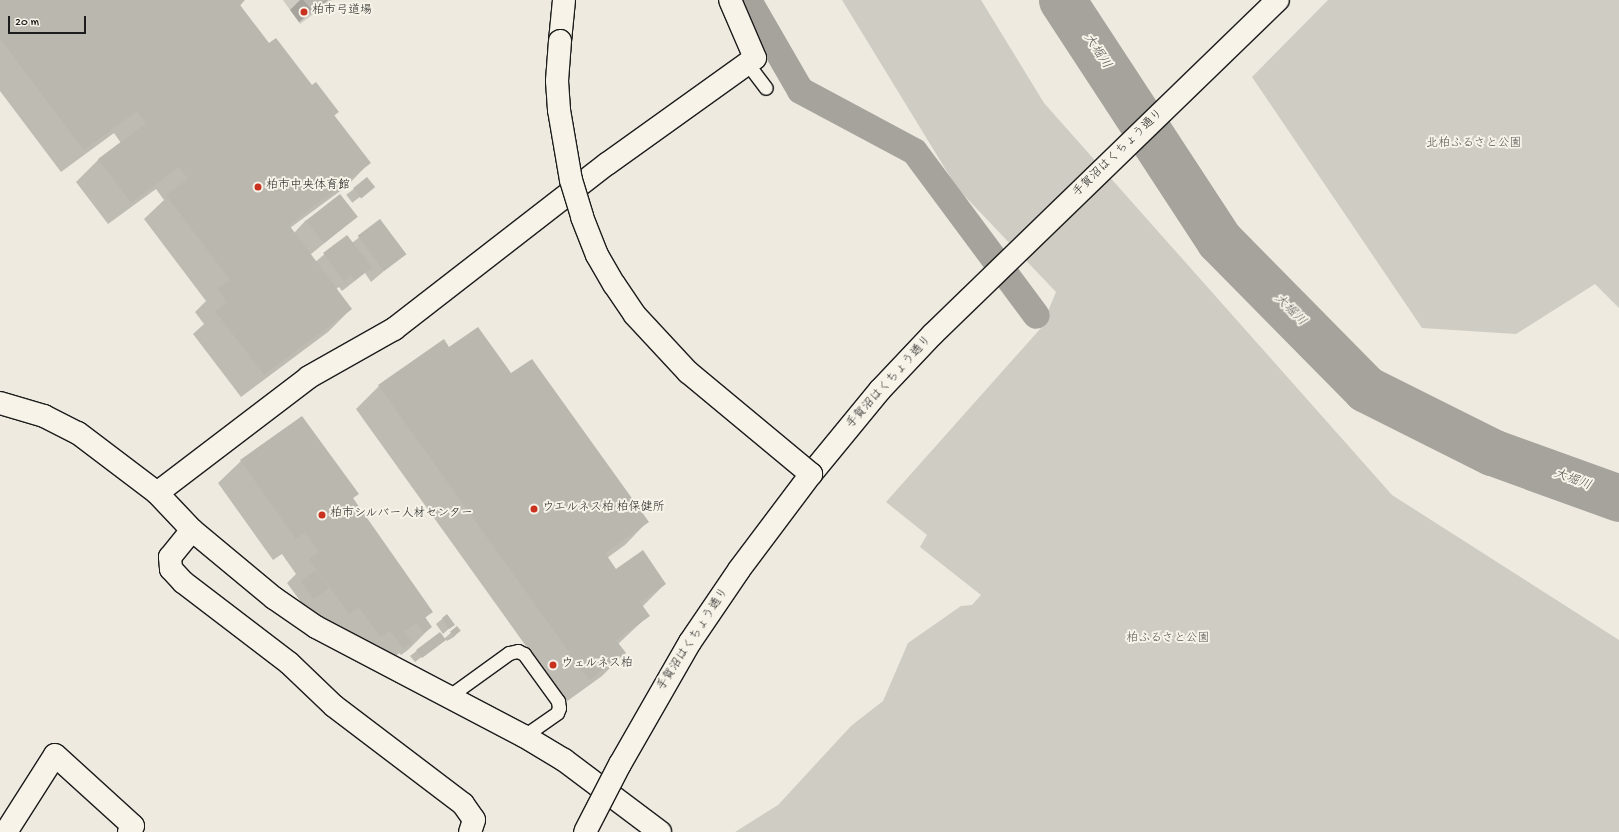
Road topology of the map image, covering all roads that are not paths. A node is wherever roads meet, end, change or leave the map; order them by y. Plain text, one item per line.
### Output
1 (564, 0) edge
2 (730, 0) edge
3 (1278, 0) edge
4 (747, 63) junction
5 (766, 88) dead end
6 (0, 403) edge
7 (811, 474) junction
8 (157, 493) junction
9 (192, 530) junction
10 (448, 697) junction
11 (524, 736) junction
12 (476, 828) edge
13 (6, 832) edge
14 (129, 832) edge
15 (585, 832) edge
16 (660, 832) edge

1 - 7 street, bridge
2 - 4 street
3 - 7 street, 手賀沼はくちょう通り
4 - 5 lane
4 - 8 street
6 - 8 street
7 - 15 street, 手賀沼はくちょう通り, bridge
8 - 9 street
9 - 10 street
9 - 12 street
10 - 11 street
10 - 11 lane
11 - 16 street
13 - 14 street

